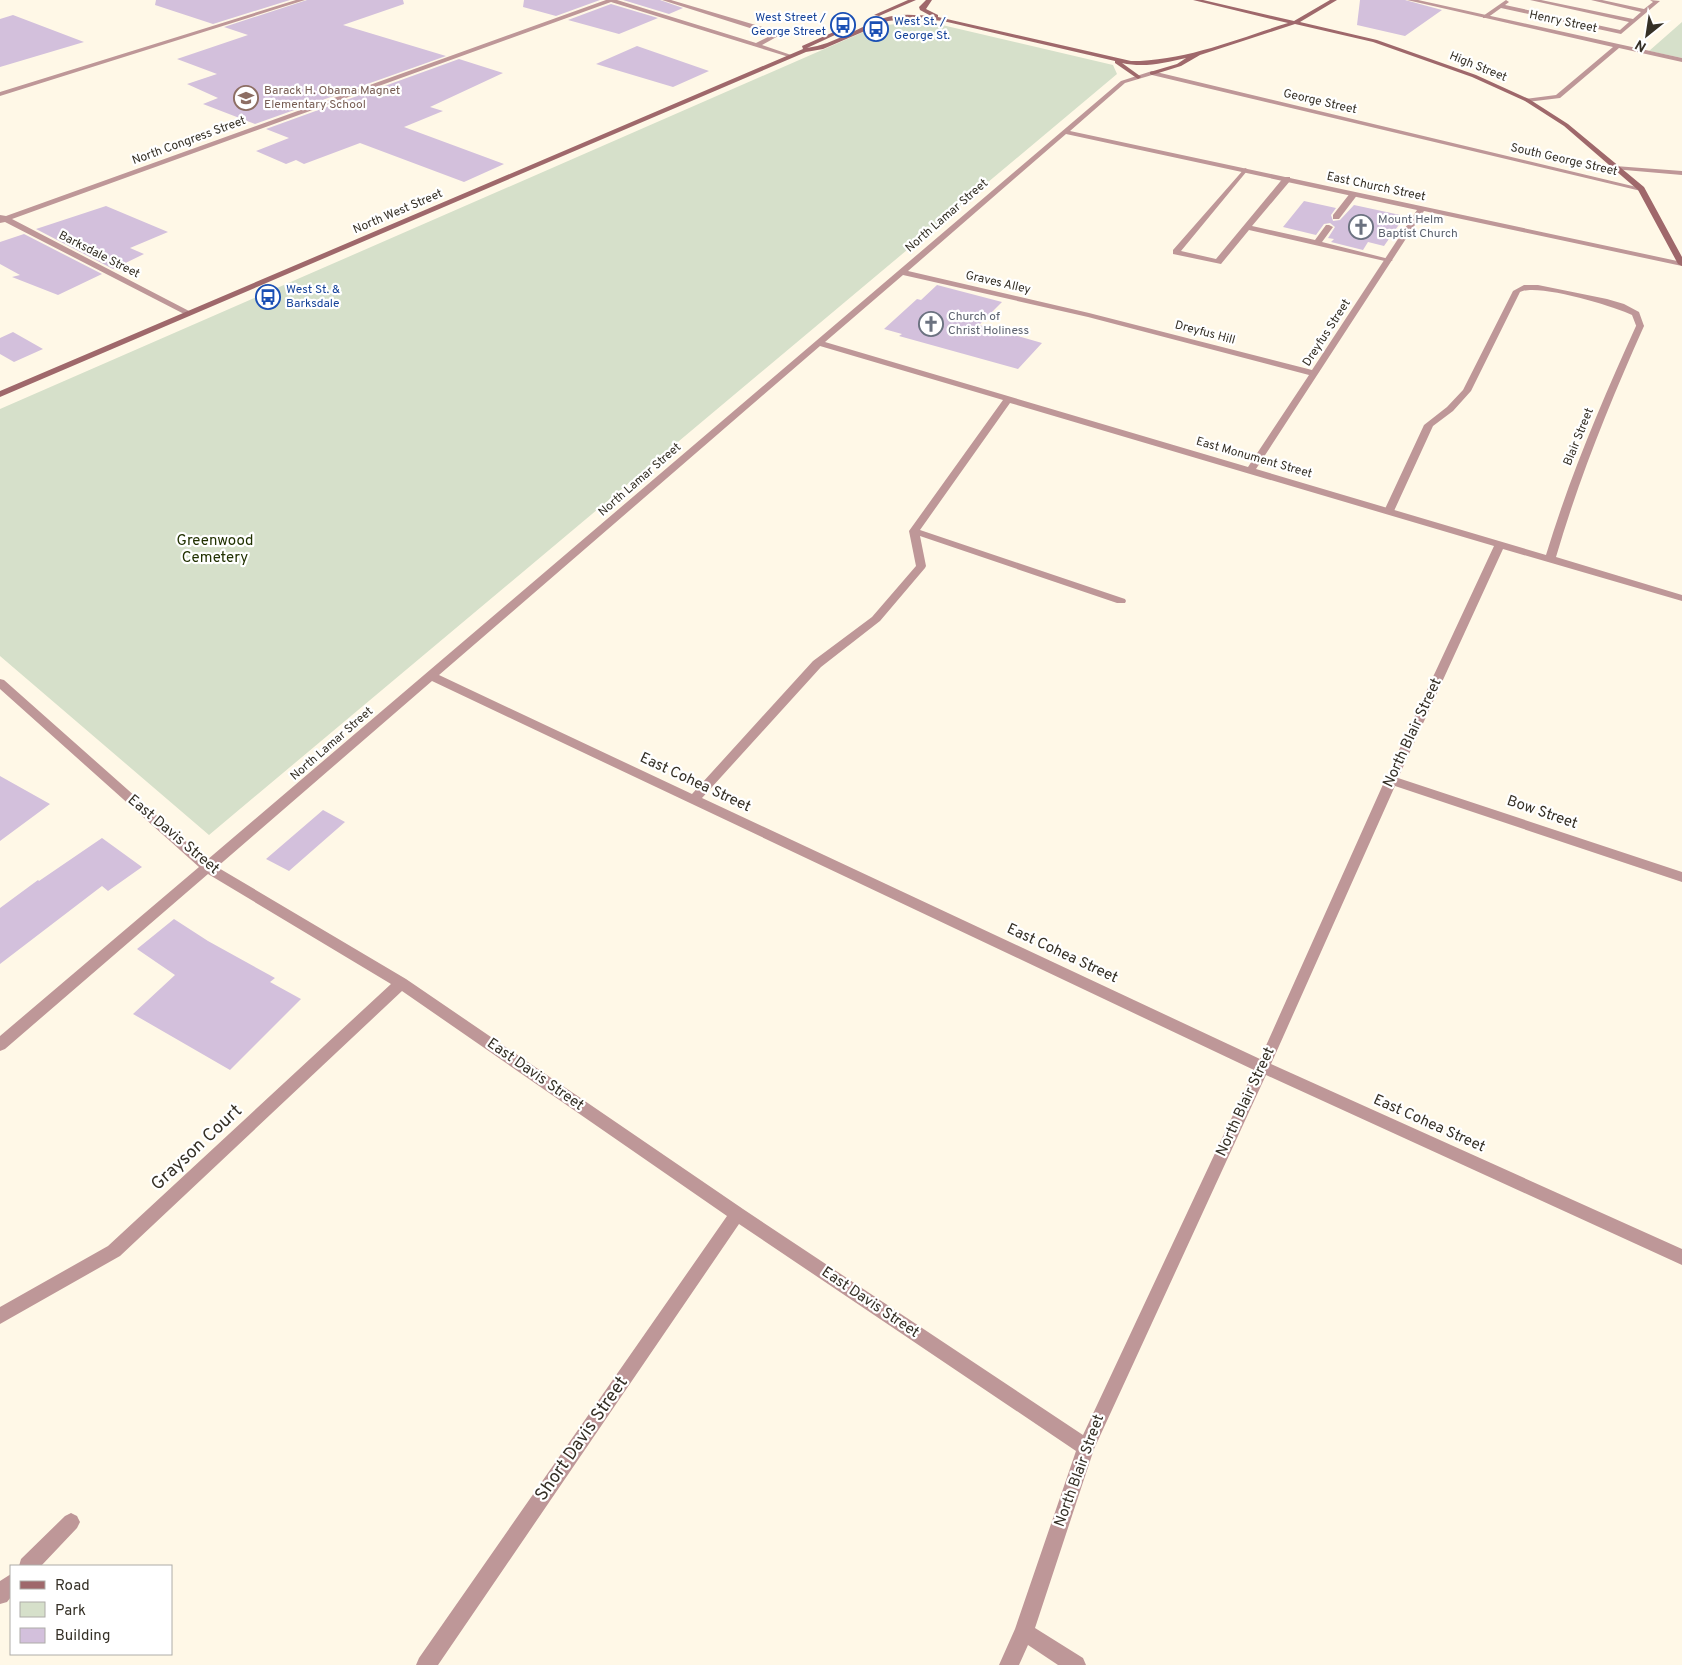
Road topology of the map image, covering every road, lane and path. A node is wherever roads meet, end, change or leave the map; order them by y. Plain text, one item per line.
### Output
1 (302, 0) edge
2 (611, 0) edge
3 (665, 0) edge
4 (913, 0) edge
5 (929, 0) edge
6 (1196, 0) edge
7 (1334, 0) edge
8 (1410, 0) edge
9 (1509, 0) edge
10 (1533, 0) edge
11 (1594, 0) edge
12 (1653, 0) edge
13 (1500, 6) junction
14 (1646, 11) junction
15 (1485, 17) junction
16 (944, 19) junction
17 (866, 20) dead end
18 (1634, 21) junction
19 (1296, 22) junction
20 (858, 23) dead end
21 (757, 45) junction
22 (1618, 46) junction
23 (805, 50) junction
24 (1198, 54) junction
25 (791, 56) junction
26 (1103, 57) junction
27 (1682, 60) edge
28 (1152, 73) junction
29 (1138, 77) junction
30 (0, 94) edge
31 (1527, 100) junction
32 (1065, 132) junction
33 (1482, 152) joint
34 (1616, 168) junction
35 (1245, 170) junction
36 (1682, 173) edge
37 (1287, 180) junction
38 (1640, 190) junction
39 (1354, 194) junction
40 (1422, 208) junction
41 (1336, 217) dead end
42 (2, 219) edge
43 (1329, 227) dead end
44 (1247, 228) junction
45 (1316, 244) junction
46 (1389, 260) junction
47 (1682, 264) edge
48 (902, 272) junction
49 (188, 314) junction
50 (1089, 316) joint
51 (818, 344) junction
52 (1315, 374) junction
53 (0, 394) edge
54 (1008, 399) junction
55 (1251, 470) junction
56 (1389, 512) junction
57 (914, 531) junction
58 (1500, 545) junction
59 (1550, 560) junction
60 (1682, 598) edge
61 (1121, 601) dead end
62 (430, 676) junction
63 (0, 683) edge
64 (1391, 780) junction
65 (693, 800) junction
66 (207, 867) junction
67 (1682, 877) edge
68 (401, 983) junction
69 (0, 1045) edge
70 (1262, 1066) junction
71 (737, 1214) junction
72 (1682, 1257) edge
73 (0, 1316) edge
74 (1086, 1447) junction
75 (71, 1522) dead end
76 (29, 1565) edge
77 (10, 1584) edge
78 (0, 1595) edge
79 (1024, 1632) junction
80 (426, 1665) edge
81 (1009, 1665) edge
82 (1076, 1665) edge

1 - 30 street
2 - 21 street
2 - 42 street, North Congress Street
3 - 21 street
4 - 17 street
5 - 16 street
6 - 19 street, High Street
7 - 19 street, North Lamar Street
8 - 15 street, Henry Street
9 - 13 street
10 - 18 street
11 - 14 street
12 - 14 street
13 - 15 street
13 - 18 street
14 - 18 street
15 - 22 street, Henry Street
16 - 23 street, North West Street
16 - 26 street
19 - 24 street, North Lamar Street
19 - 31 street, High Street
20 - 23 street, North West Street
21 - 25 street
22 - 27 street, Henry Street
22 - 31 street
23 - 25 street, North West Street
24 - 26 street
24 - 28 street, North Lamar Street
25 - 49 street, North West Street
26 - 29 street
28 - 29 street, North Lamar Street
28 - 33 street, George Street
29 - 32 street, North Lamar Street
31 - 34 street, High Street
32 - 35 street, East Church Street
32 - 48 street, North Lamar Street
33 - 38 street, South George Street
34 - 36 street
34 - 38 street, High Street
35 - 37 street, East Church Street
35 - 44 street
37 - 39 street, East Church Street
37 - 44 street
38 - 47 street, High Street
39 - 40 street, East Church Street
39 - 41 street
40 - 46 street, Dreyfus Street
40 - 47 street, East Church Street
42 - 49 street, Barksdale Street
43 - 45 street
44 - 45 street
45 - 46 street
46 - 52 street, Dreyfus Street
48 - 50 street, Graves Alley
48 - 51 street, North Lamar Street
49 - 53 street, North West Street
50 - 52 street, Dreyfus Hill
51 - 54 street, East Monument Street
51 - 62 street, North Lamar Street
52 - 55 street, Dreyfus Street
54 - 55 street, East Monument Street
54 - 57 street
55 - 56 street, East Monument Street
56 - 58 street, East Monument Street
56 - 59 street, Blair Street
57 - 61 street
57 - 65 street
58 - 59 street, East Monument Street
58 - 64 street, North Blair Street
59 - 60 street, East Monument Street
62 - 65 street, East Cohea Street
62 - 66 street, North Lamar Street
63 - 66 street, East Davis Street
64 - 67 street, Bow Street
64 - 70 street, North Blair Street
65 - 70 street, East Cohea Street
66 - 68 street, East Davis Street
66 - 69 street, North Lamar Street
68 - 71 street, East Davis Street
68 - 73 street, Grayson Court
70 - 72 street, East Cohea Street
70 - 74 street, North Blair Street
71 - 74 street, East Davis Street
71 - 80 street, Short Davis Street
74 - 79 street, North Blair Street
75 - 76 street
77 - 78 street
79 - 81 street, North Blair Street
79 - 82 street

